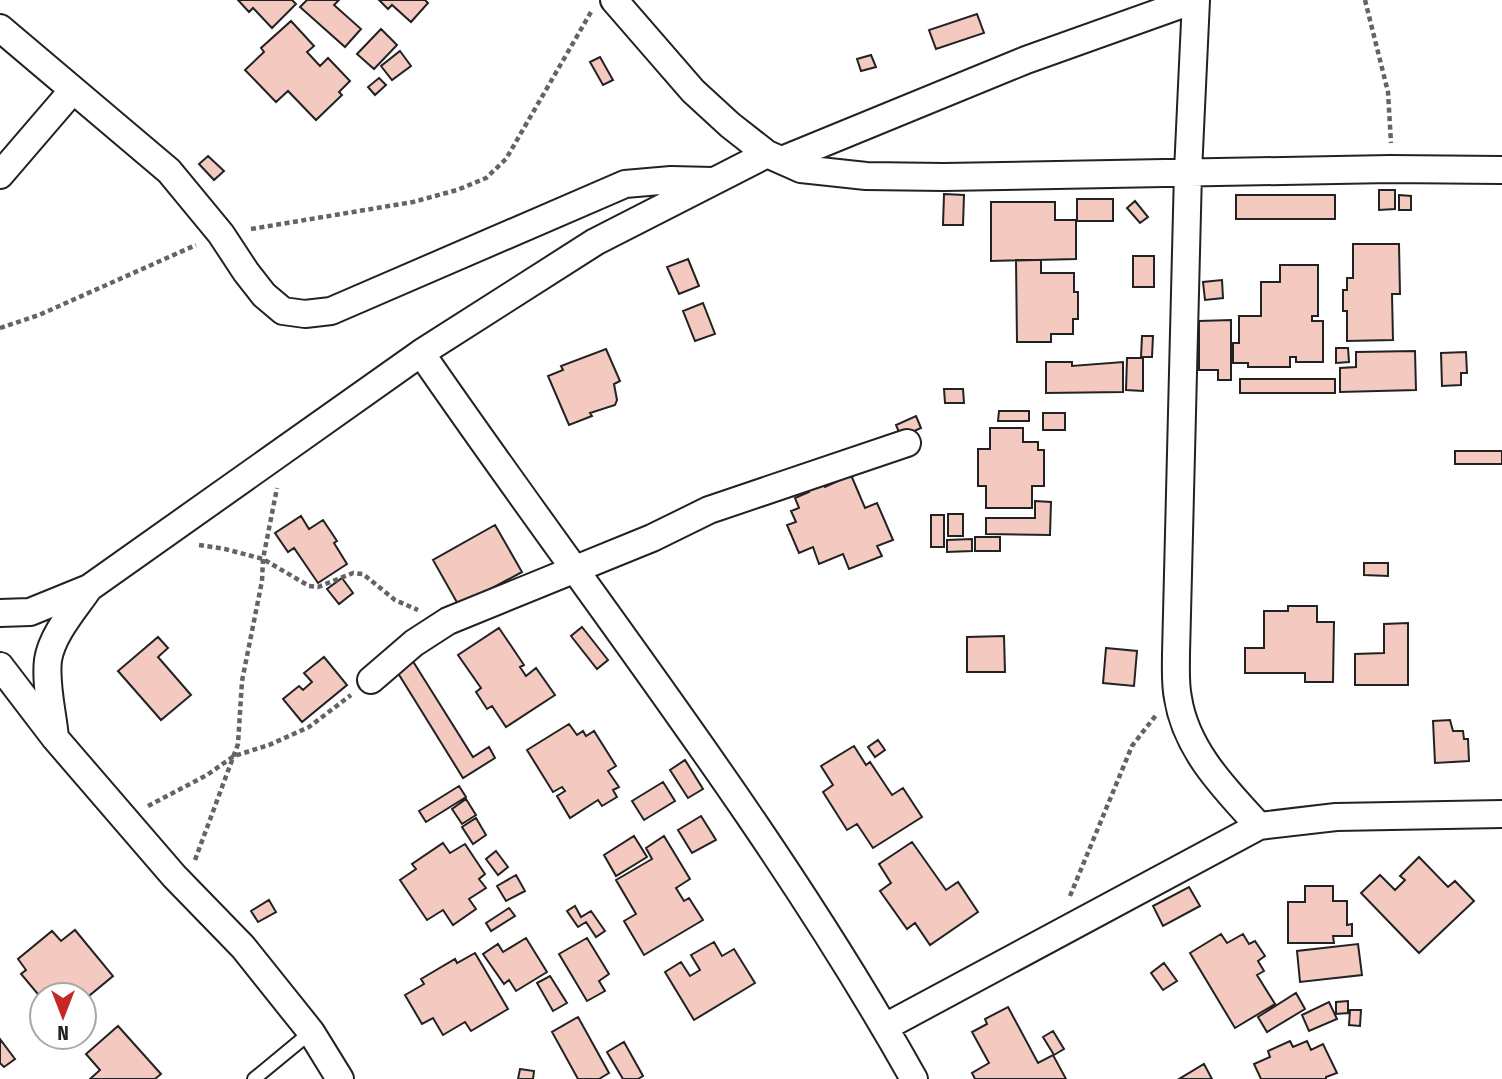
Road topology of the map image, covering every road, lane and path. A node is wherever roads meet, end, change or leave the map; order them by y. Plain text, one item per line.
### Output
1 (1195, 0) edge
2 (1365, 0) edge
3 (603, 5) edge
4 (0, 28) edge
5 (73, 90) junction
6 (775, 157) junction
7 (1390, 170) junction
8 (1502, 170) edge
9 (1188, 172) junction
10 (0, 175) edge
11 (714, 181) junction
12 (221, 234) junction
13 (0, 328) edge
14 (421, 354) junction
15 (907, 443) dead end
16 (284, 449) junction
17 (161, 538) junction
18 (263, 559) junction
19 (572, 569) junction
20 (89, 588) junction
21 (0, 614) edge
22 (448, 621) junction
23 (0, 666) edge
24 (371, 680) joint
25 (1177, 696) junction
26 (55, 738) junction
27 (234, 756) junction
28 (1502, 814) edge
29 (125, 820) junction
30 (1259, 826) junction
31 (185, 887) junction
32 (1056, 936) junction
33 (885, 1027) junction
34 (311, 1032) junction
35 (254, 1079) edge
36 (340, 1079) edge
37 (914, 1079) edge

1 - 6 street
1 - 9 street
2 - 7 path
3 - 6 street
3 - 12 path
4 - 5 street
5 - 10 street
5 - 12 street
6 - 9 street
6 - 11 street
7 - 8 street
7 - 9 street
9 - 25 street
11 - 12 street
11 - 14 street
12 - 13 path
14 - 16 street
14 - 19 street
15 - 19 street
16 - 17 street
16 - 18 path
17 - 18 path
17 - 20 street
18 - 22 path
18 - 27 path
19 - 22 street
19 - 33 street
20 - 21 street
20 - 26 street
22 - 24 street
23 - 26 street
24 - 27 path
25 - 30 street
25 - 32 path
26 - 29 street
27 - 29 path
27 - 31 path
28 - 30 street
29 - 31 street
30 - 32 street
31 - 34 street
32 - 33 street
33 - 37 street
34 - 35 lane
34 - 36 street

